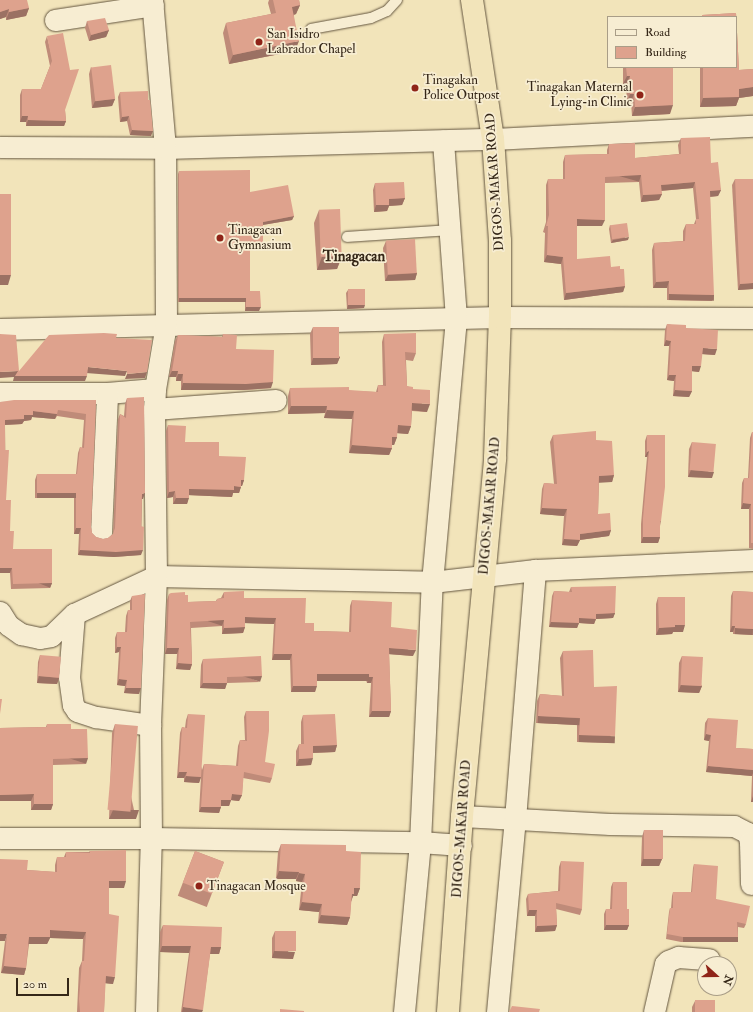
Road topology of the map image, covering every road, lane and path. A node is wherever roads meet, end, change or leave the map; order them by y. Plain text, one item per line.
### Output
1 (397, 0) edge
2 (472, 0) edge
3 (152, 2) edge
4 (55, 20) dead end
5 (311, 29) dead end
6 (753, 126) edge
7 (493, 139) junction
8 (443, 140) junction
9 (0, 146) edge
10 (165, 148) junction
11 (450, 230) junction
12 (347, 237) dead end
13 (500, 317) junction
14 (456, 318) junction
15 (753, 318) edge
16 (166, 324) junction
17 (0, 329) edge
18 (0, 393) edge
19 (107, 393) junction
20 (155, 399) junction
21 (276, 400) dead end
22 (101, 533) dead end
23 (753, 560) edge
24 (535, 570) junction
25 (156, 576) junction
26 (484, 576) junction
27 (432, 582) junction
28 (0, 612) edge
29 (74, 614) junction
30 (150, 725) junction
31 (462, 816) junction
32 (515, 819) junction
33 (0, 838) edge
34 (151, 838) junction
35 (420, 842) junction
36 (461, 845) junction
37 (751, 884) dead end
38 (697, 958) edge
39 (146, 1012) edge
40 (404, 1012) edge
41 (448, 1012) edge
42 (496, 1012) edge
43 (654, 1012) edge

1 - 5 lane
2 - 7 highway, DIGOS-MAKAR ROAD
3 - 4 street
3 - 10 street
6 - 7 street
7 - 8 street
7 - 13 highway, DIGOS-MAKAR ROAD
8 - 10 street
8 - 11 street
9 - 10 street
10 - 16 street
11 - 12 lane
11 - 14 street
13 - 14 street
13 - 15 street
13 - 26 highway, DIGOS-MAKAR ROAD
14 - 16 street
14 - 27 street
16 - 17 street
16 - 20 street
18 - 19 street
19 - 20 street
19 - 22 street
20 - 21 street
20 - 25 street
23 - 24 street
24 - 26 street
24 - 32 street
25 - 27 street
25 - 29 street
25 - 30 street
26 - 27 street
26 - 31 highway, DIGOS-MAKAR ROAD
27 - 35 street
28 - 29 street
29 - 30 street
30 - 34 street
31 - 32 street
31 - 36 highway, DIGOS-MAKAR ROAD
32 - 37 street
32 - 42 street
33 - 34 street
34 - 35 street
34 - 39 street
35 - 36 street
35 - 40 street
36 - 41 highway, DIGOS-MAKAR ROAD
38 - 43 street

